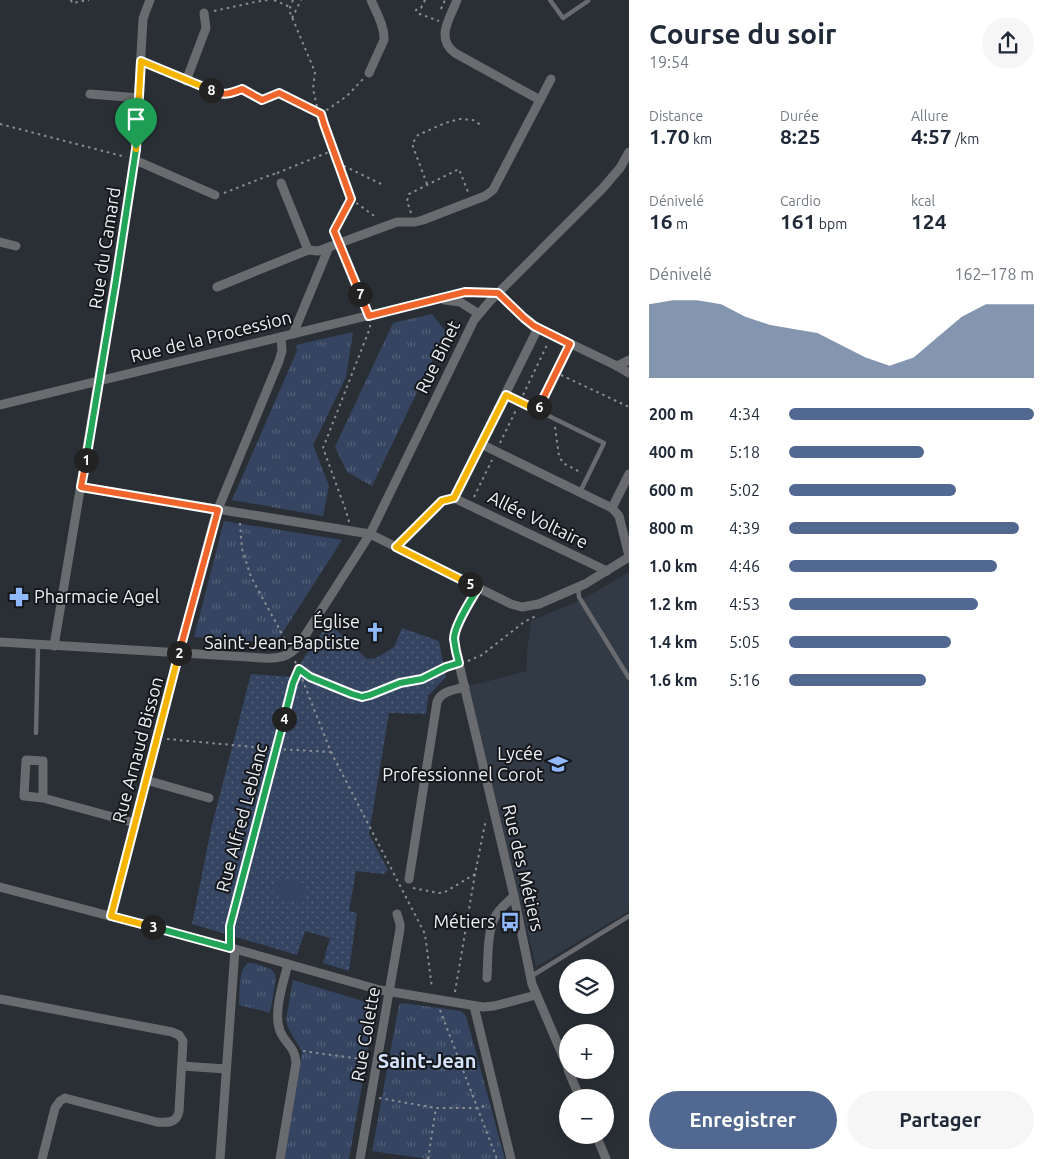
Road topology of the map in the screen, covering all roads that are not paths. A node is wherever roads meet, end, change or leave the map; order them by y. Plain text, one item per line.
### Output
1 (150, 0) edge
2 (371, 0) edge
3 (457, 0) edge
4 (550, 0) edge
5 (588, 1) edge
6 (204, 13) road end
7 (141, 61) junction
8 (369, 73) road end
9 (551, 79) dead end
10 (186, 80) junction
11 (242, 89) road end
12 (90, 94) dead end
13 (139, 98) junction
14 (540, 100) junction
15 (629, 152) edge
16 (135, 160) junction
17 (281, 183) road end
18 (215, 195) road end
19 (0, 242) edge
20 (16, 246) dead end
21 (329, 247) junction
22 (308, 250) junction
23 (217, 287) dead end
24 (498, 293) junction
25 (430, 301) junction
26 (479, 314) junction
27 (538, 328) junction
28 (293, 334) junction
29 (281, 337) junction
30 (570, 344) junction
31 (629, 360) edge
32 (617, 366) junction
33 (629, 372) edge
34 (99, 381) junction
35 (506, 395) junction
36 (0, 405) edge
37 (537, 410) junction
38 (481, 444) junction
39 (629, 474) edge
40 (81, 487) junction
41 (580, 492) junction
42 (612, 508) junction
43 (218, 510) junction
44 (370, 534) junction
45 (629, 557) edge
46 (607, 571) junction
47 (578, 587) junction
48 (478, 588) junction
49 (0, 642) edge
50 (38, 645) junction
51 (54, 646) junction
52 (180, 653) junction
53 (629, 678) edge
54 (465, 687) junction
55 (36, 733) dead end
56 (146, 780) junction
57 (43, 798) junction
58 (209, 798) dead end
59 (135, 823) junction
60 (409, 879) dead end
61 (0, 887) edge
62 (514, 896) junction
63 (397, 914) dead end
64 (111, 916) junction
65 (629, 916) edge
66 (232, 948) junction
67 (288, 964) junction
68 (530, 977) junction
69 (487, 978) dead end
70 (389, 992) junction
71 (536, 995) junction
72 (0, 999) edge
73 (474, 1006) junction
74 (559, 1048) edge
75 (182, 1066) junction
76 (226, 1069) junction
77 (600, 1144) edge
78 (42, 1159) edge
79 (220, 1159) edge
80 (280, 1159) edge
81 (360, 1159) edge
82 (511, 1159) edge
83 (606, 1159) edge

1 - 7 street, Rue du Camard
2 - 8 street
3 - 14 street
4 - 5 lane
6 - 10 street
7 - 10 street
7 - 13 street, Rue du Camard
9 - 14 street
10 - 11 street
12 - 13 street
13 - 16 street, Rue du Camard
14 - 21 street
15 - 24 street, Rue Binet
16 - 18 street
16 - 34 street, Rue du Camard
17 - 22 street
19 - 20 street
21 - 22 street
21 - 28 street
22 - 23 street
24 - 25 street, Rue de la Procession
24 - 26 street, Rue Binet
24 - 27 street
25 - 26 street, Rue de la Procession
25 - 28 street, Rue de la Procession
26 - 44 street, Rue Binet
27 - 30 street
27 - 35 street
28 - 29 street, Rue de la Procession
29 - 34 street, Rue de la Procession
29 - 43 street, Rue Arnaud Bisson
30 - 32 street
30 - 37 lane
31 - 32 street
32 - 33 street
34 - 36 street, Rue de la Procession
34 - 40 street, Rue du Camard
35 - 37 lane
35 - 38 street
37 - 41 lane
38 - 41 street
38 - 46 street, Allée Voltaire
39 - 42 street
40 - 43 street
40 - 51 street, Rue du Camard
41 - 42 street
42 - 45 street
43 - 44 street
43 - 52 street, Rue Arnaud Bisson
44 - 48 street
44 - 52 street, Rue Binet
45 - 46 street
46 - 47 street
47 - 48 street
47 - 53 lane
48 - 54 street, Rue des Métiers
49 - 50 street
50 - 51 street
50 - 55 lane
51 - 52 street
52 - 56 street, Rue Arnaud Bisson
54 - 60 street
54 - 62 street, Rue des Métiers
56 - 58 street
56 - 59 street, Rue Arnaud Bisson
57 - 57 street
57 - 59 street
59 - 64 street, Rue Arnaud Bisson
61 - 64 street
62 - 68 street, Rue des Métiers
62 - 69 street
63 - 70 street, Rue Colette
64 - 66 street
65 - 68 lane
66 - 67 street
66 - 76 street
67 - 70 street
67 - 80 street
68 - 71 street, Rue des Métiers
70 - 73 street
70 - 81 street, Rue Colette
71 - 73 street
71 - 74 street, Rue des Métiers
72 - 75 street
73 - 82 street
75 - 76 street
75 - 78 street
76 - 79 street
77 - 83 street

